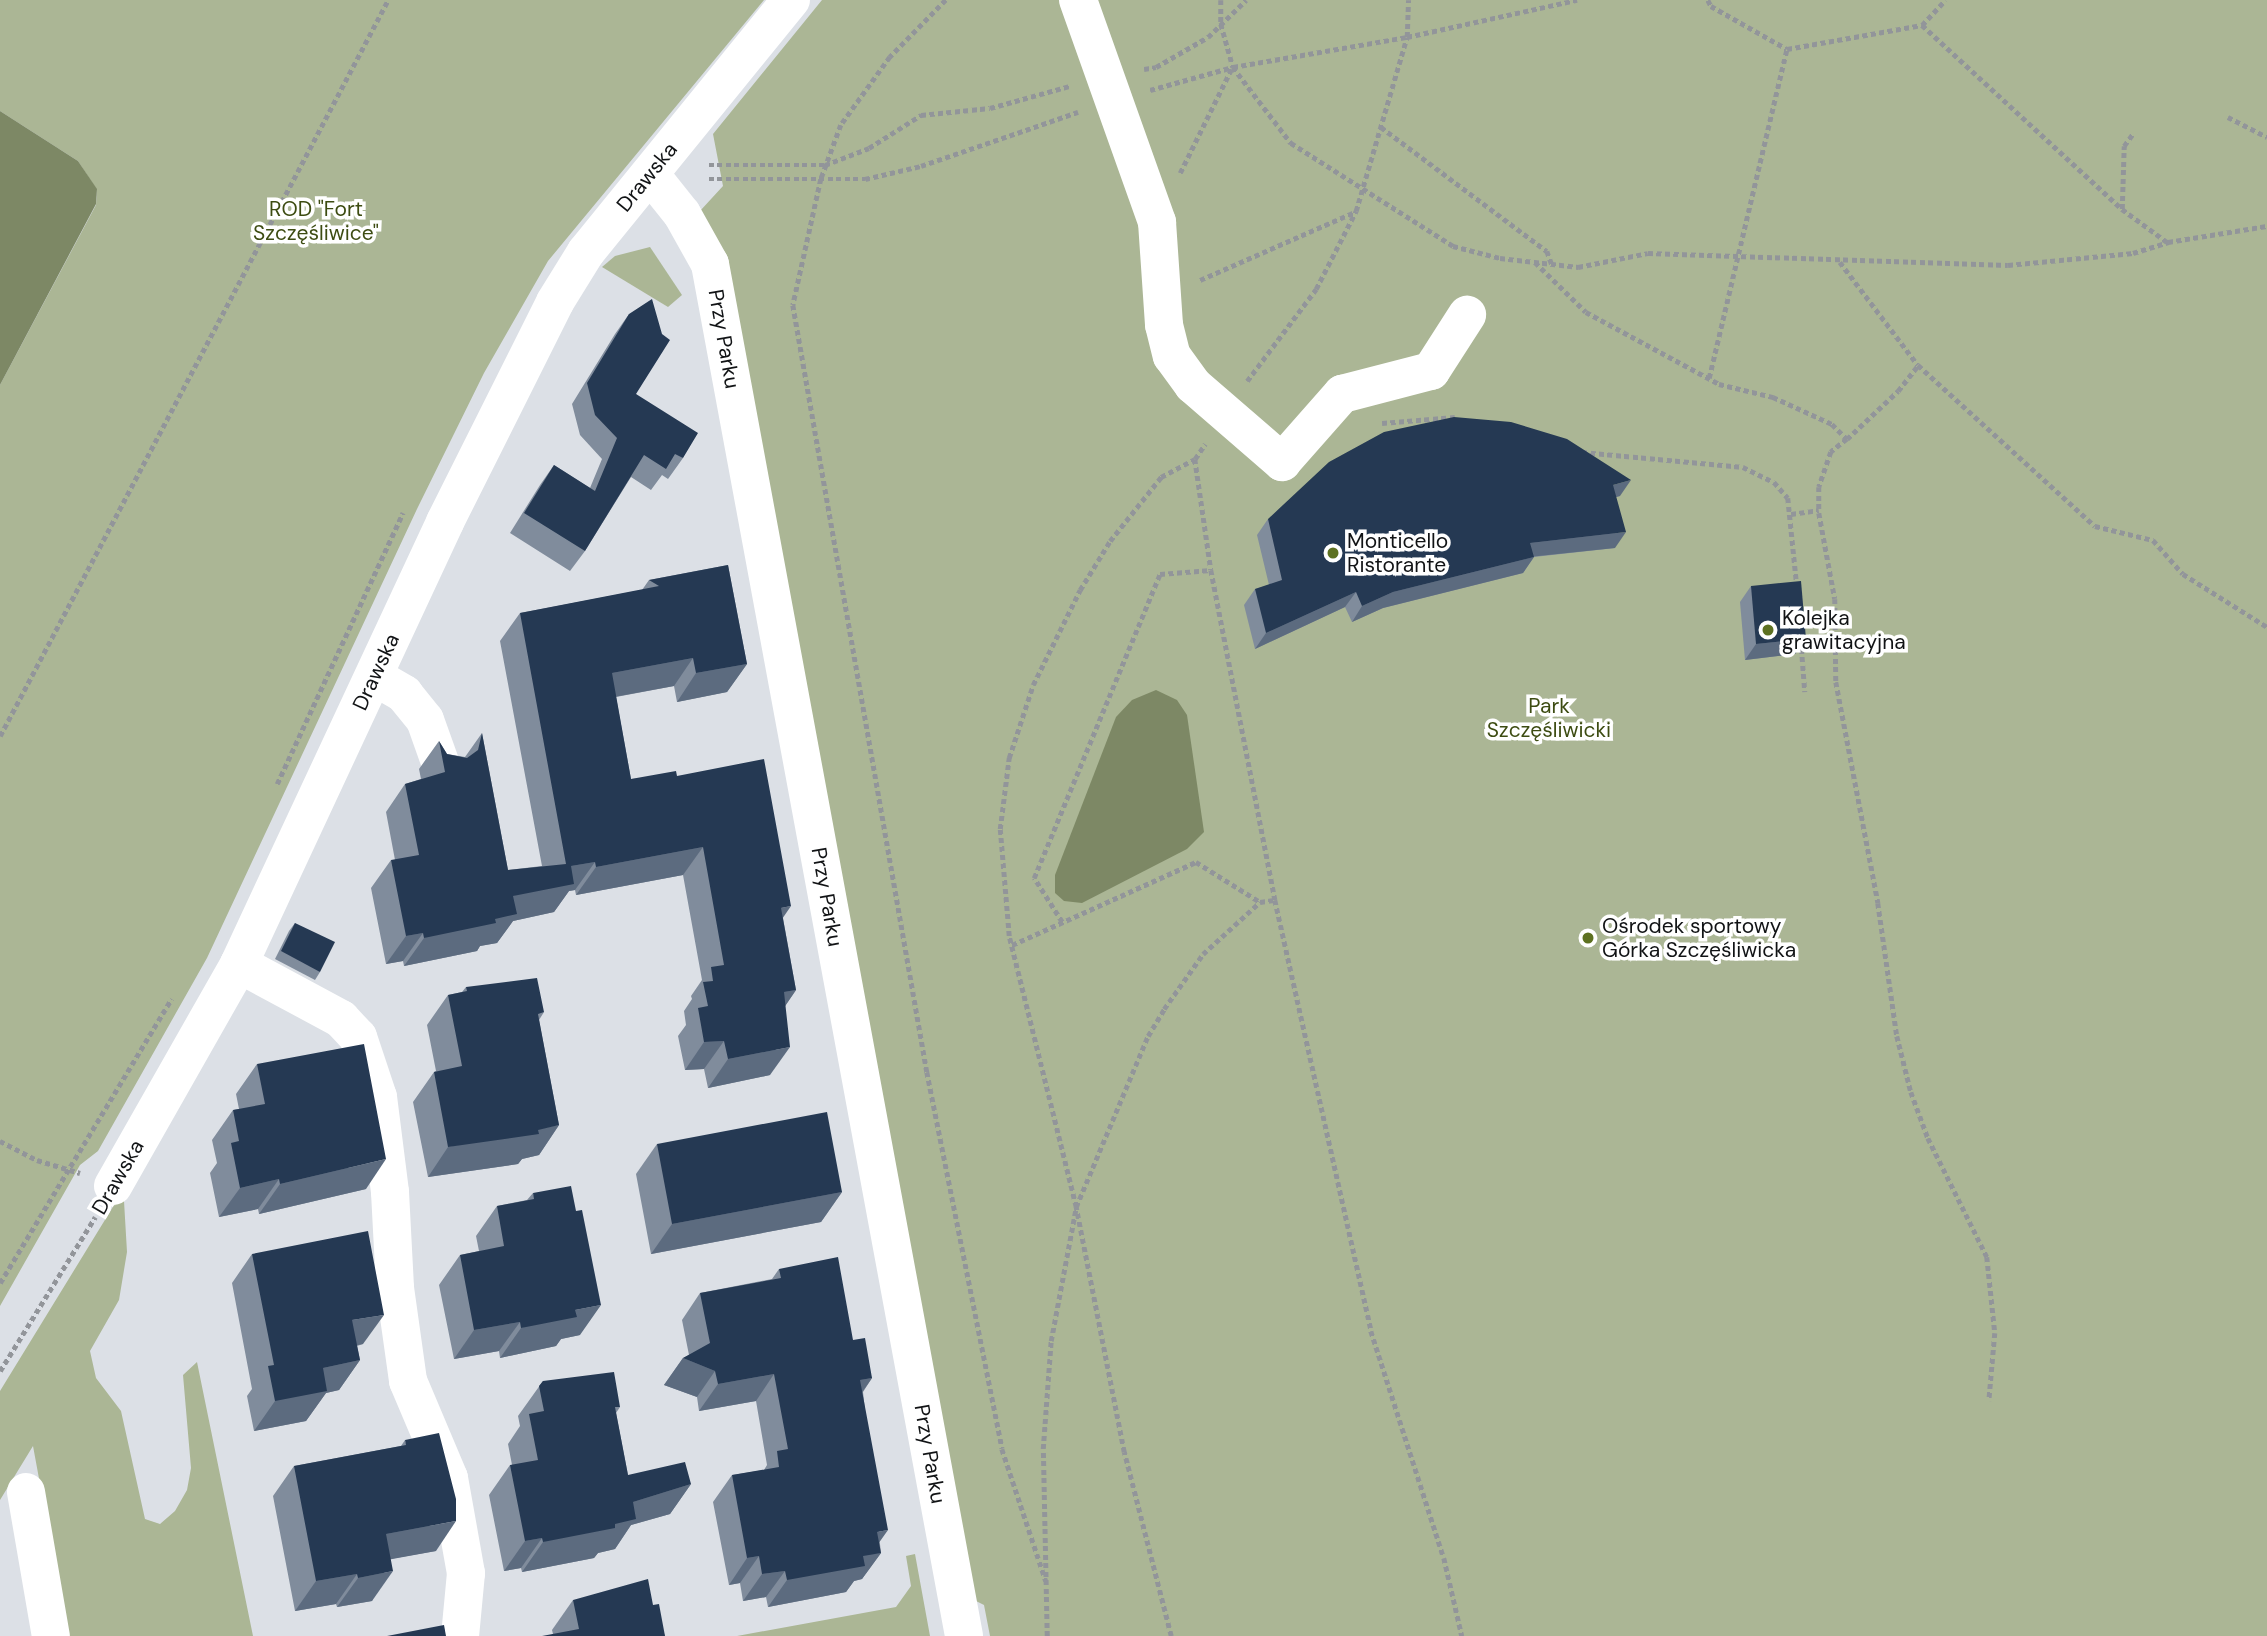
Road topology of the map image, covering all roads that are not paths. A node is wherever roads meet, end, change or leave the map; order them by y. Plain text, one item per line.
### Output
1 (791, 0) edge
2 (1078, 0) edge
3 (650, 174) junction
4 (1467, 315) dead end
5 (375, 677) junction
6 (441, 765) edge
7 (253, 972) junction
8 (113, 1186) road end
9 (26, 1492) dead end
10 (51, 1636) edge
11 (460, 1636) edge
12 (964, 1636) edge

1 - 3 street, Drawska
2 - 4 street
3 - 5 street, Drawska
3 - 12 street, Przy Parku
5 - 6 street
5 - 7 street, Drawska
7 - 8 street, Drawska
7 - 11 street
9 - 10 street

